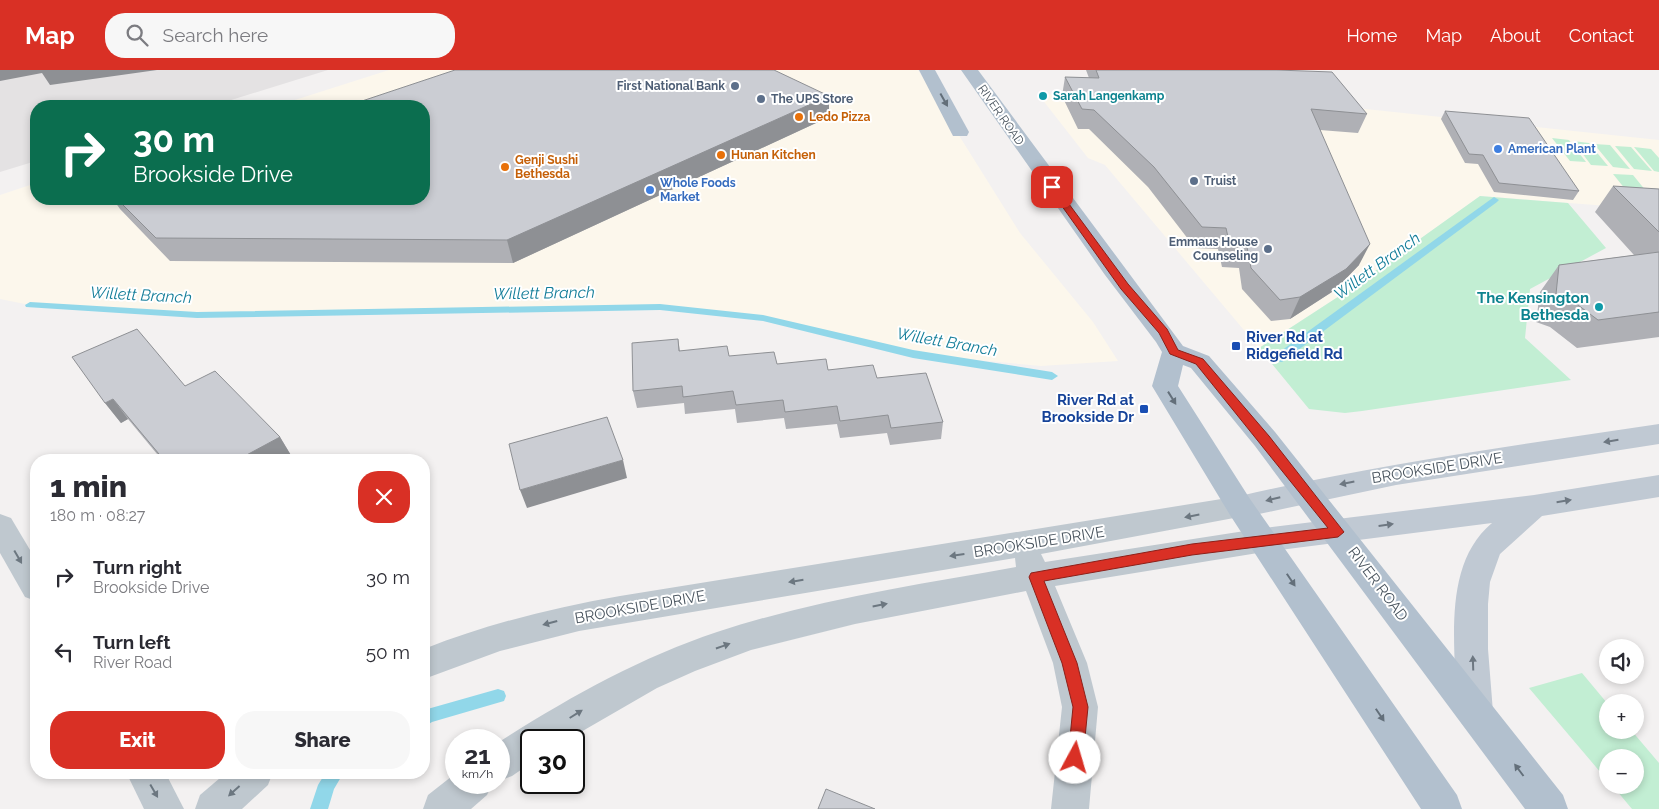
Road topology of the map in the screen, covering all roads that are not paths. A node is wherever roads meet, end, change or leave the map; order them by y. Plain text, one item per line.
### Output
1 (927, 70) edge
2 (969, 70) edge
3 (960, 132) dead end
4 (1174, 352) junction
5 (1659, 434) edge
6 (1659, 486) edge
7 (1305, 491) junction
8 (1534, 506) junction
9 (1240, 507) junction
10 (0, 526) edge
11 (1338, 532) junction
12 (1264, 540) junction
13 (1022, 545) junction
14 (1036, 577) junction
15 (30, 578) edge
16 (430, 661) edge
17 (1475, 712) junction
18 (553, 729) edge
19 (148, 779) edge
20 (247, 779) edge
21 (460, 794) edge
22 (165, 809) edge
23 (214, 809) edge
24 (442, 809) edge
25 (1070, 809) edge
26 (1443, 809) edge
27 (1549, 809) edge

1 -> 3 main road
2 - 4 main road, RIVER ROAD
4 - 7 main road, RIVER ROAD
4 -> 9 main road
5 -> 7 street, BROOKSIDE DRIVE
8 -> 6 street
7 -> 9 street, BROOKSIDE DRIVE
7 - 11 main road, RIVER ROAD
11 -> 8 street
17 -> 8 street
9 - 12 main road
9 -> 13 street, BROOKSIDE DRIVE
10 -> 15 street
11 - 12 street
11 - 17 main road, RIVER ROAD
12 - 14 street
12 -> 26 main road
13 - 14 street
13 -> 16 street, BROOKSIDE DRIVE
18 -> 14 street
14 - 25 street
27 -> 17 main road, RIVER ROAD
19 -> 22 street
20 -> 23 street
21 - 24 street

